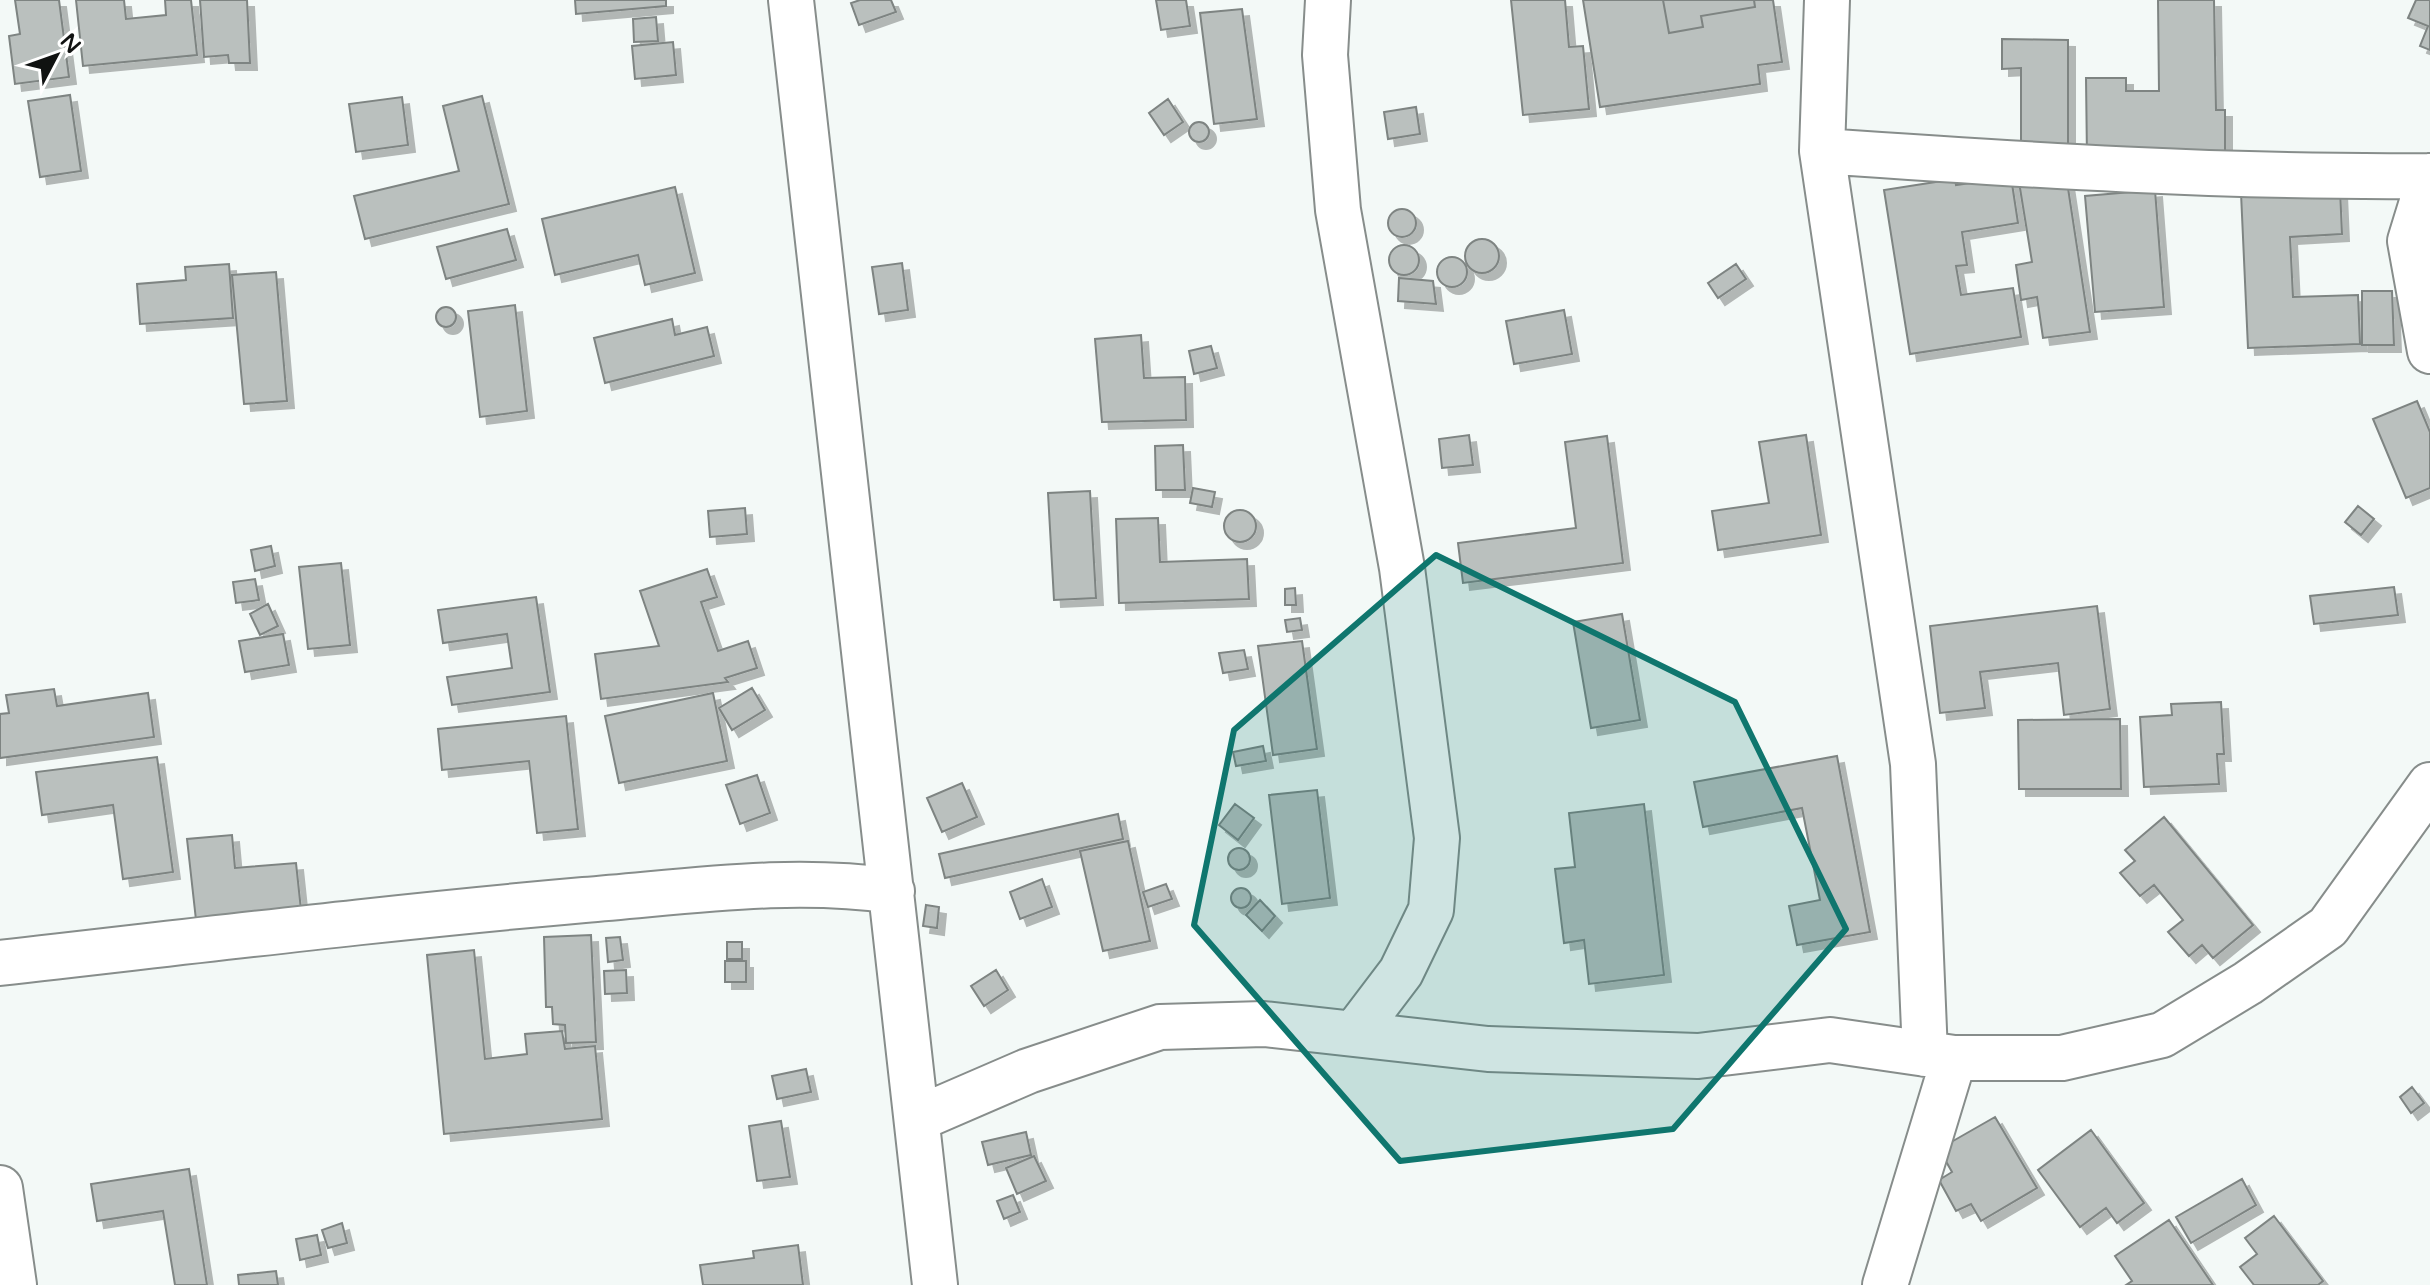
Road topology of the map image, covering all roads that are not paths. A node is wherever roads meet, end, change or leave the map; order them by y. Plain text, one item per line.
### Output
1 (791, 0) edge
2 (1328, 0) edge
3 (1827, 0) edge
4 (1822, 151) junction
5 (2430, 176) edge
6 (2430, 351) edge
7 (2430, 785) edge
8 (892, 891) junction
9 (0, 963) edge
10 (1354, 1034) junction
11 (1939, 1056) junction
12 (917, 1119) junction
13 (0, 1188) edge
14 (14, 1285) edge
15 (935, 1285) edge
16 (1885, 1285) edge

1 - 8 street
2 - 10 street
3 - 4 street
4 - 5 street
4 - 11 street
5 - 6 street
7 - 11 street
8 - 9 street
8 - 12 street
10 - 11 street
10 - 12 street
11 - 16 street
12 - 15 street
13 - 14 street

